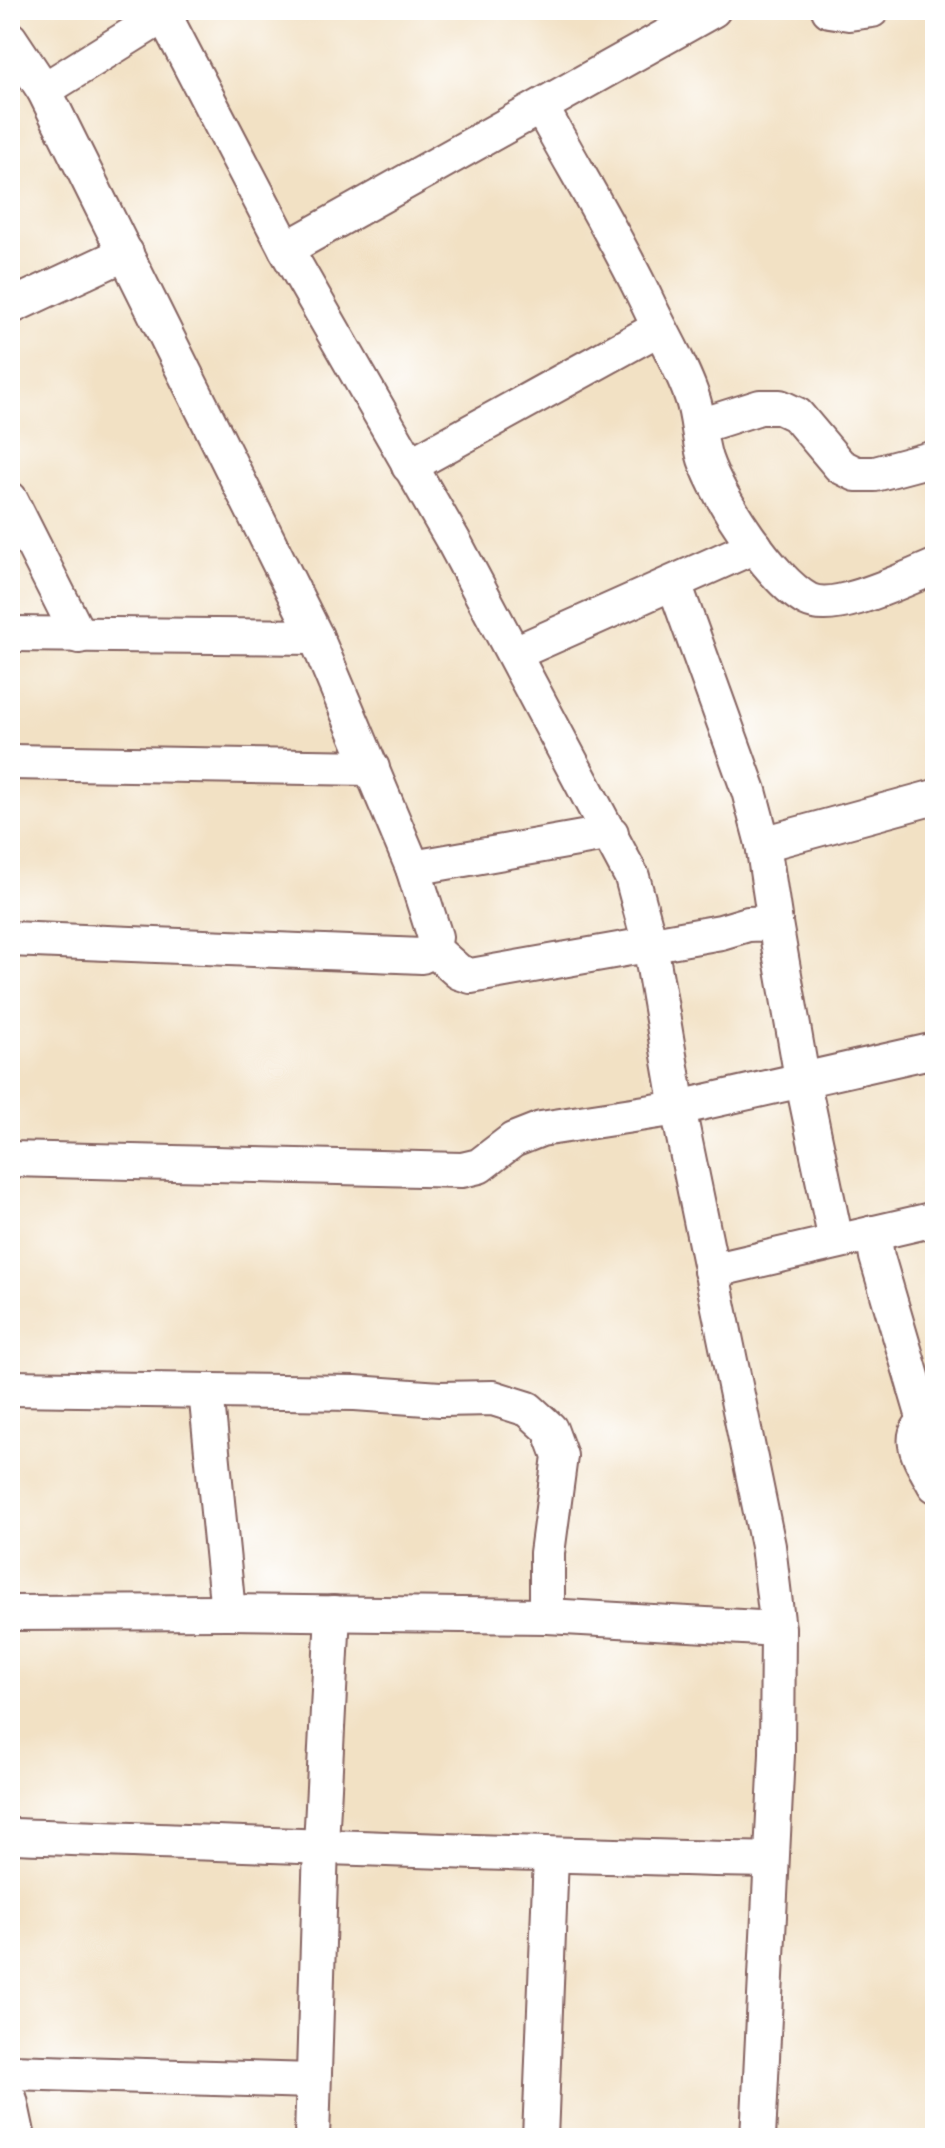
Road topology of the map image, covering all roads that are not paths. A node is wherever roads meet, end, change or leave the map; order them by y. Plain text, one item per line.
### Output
1 (713, 10) edge
2 (829, 10) edge
3 (872, 10) edge
4 (168, 12) edge
5 (10, 39) edge
6 (44, 90) junction
7 (541, 107) junction
8 (286, 249) junction
9 (126, 253) junction
10 (10, 307) edge
11 (659, 328) junction
12 (700, 426) junction
13 (935, 458) edge
14 (409, 466) junction
15 (10, 499) edge
16 (755, 546) junction
17 (935, 567) edge
18 (674, 583) junction
19 (10, 634) edge
20 (79, 636) junction
21 (316, 637) junction
22 (515, 653) junction
23 (10, 762) edge
24 (372, 768) junction
25 (935, 797) edge
26 (611, 833) junction
27 (763, 844) junction
28 (413, 868) junction
29 (775, 923) junction
30 (10, 939) edge
31 (650, 944) junction
32 (433, 949) junction
33 (935, 1050) edge
34 (802, 1078) junction
35 (678, 1108) junction
36 (10, 1159) edge
37 (935, 1219) edge
38 (873, 1233) junction
39 (836, 1241) junction
40 (711, 1271) junction
41 (10, 1388) edge
42 (206, 1391) junction
43 (930, 1420) edge
44 (935, 1485) edge
45 (228, 1612) junction
46 (10, 1613) edge
47 (333, 1613) junction
48 (547, 1616) junction
49 (778, 1629) junction
50 (10, 1836) edge
51 (321, 1845) junction
52 (551, 1856) junction
53 (771, 1860) junction
54 (10, 2072) edge
55 (313, 2081) junction
56 (10, 2100) edge
57 (18, 2138) edge
58 (312, 2138) edge
59 (540, 2138) edge
60 (758, 2138) edge

1 - 7 street
2 - 3 street
4 - 6 street
4 - 8 street
5 - 6 street
6 - 9 street
7 - 8 street
7 - 11 street
8 - 14 street
9 - 10 street
9 - 21 street
11 - 12 street
11 - 14 street
12 - 13 street
12 - 16 street
14 - 22 street
15 - 20 street
16 - 17 street
16 - 18 street
18 - 22 street
18 - 27 street
19 - 20 street
20 - 21 street
21 - 24 street
22 - 26 street
23 - 24 street
24 - 28 street
25 - 27 street
26 - 28 street
26 - 31 street
27 - 29 street
28 - 32 street
29 - 31 street
29 - 34 street
30 - 32 street
31 - 32 street
31 - 35 street
33 - 34 street
34 - 35 street
34 - 39 street
35 - 36 street
35 - 40 street
37 - 38 street
38 - 39 street
38 - 43 street
39 - 40 street
40 - 49 street
41 - 42 street
42 - 45 street
42 - 48 street
43 - 44 street
45 - 46 street
45 - 47 street
47 - 48 street
47 - 51 street
48 - 49 street
49 - 53 street
50 - 51 street
51 - 52 street
51 - 55 street
52 - 53 street
52 - 59 street
53 - 60 street
54 - 55 street
55 - 58 street
56 - 57 street

